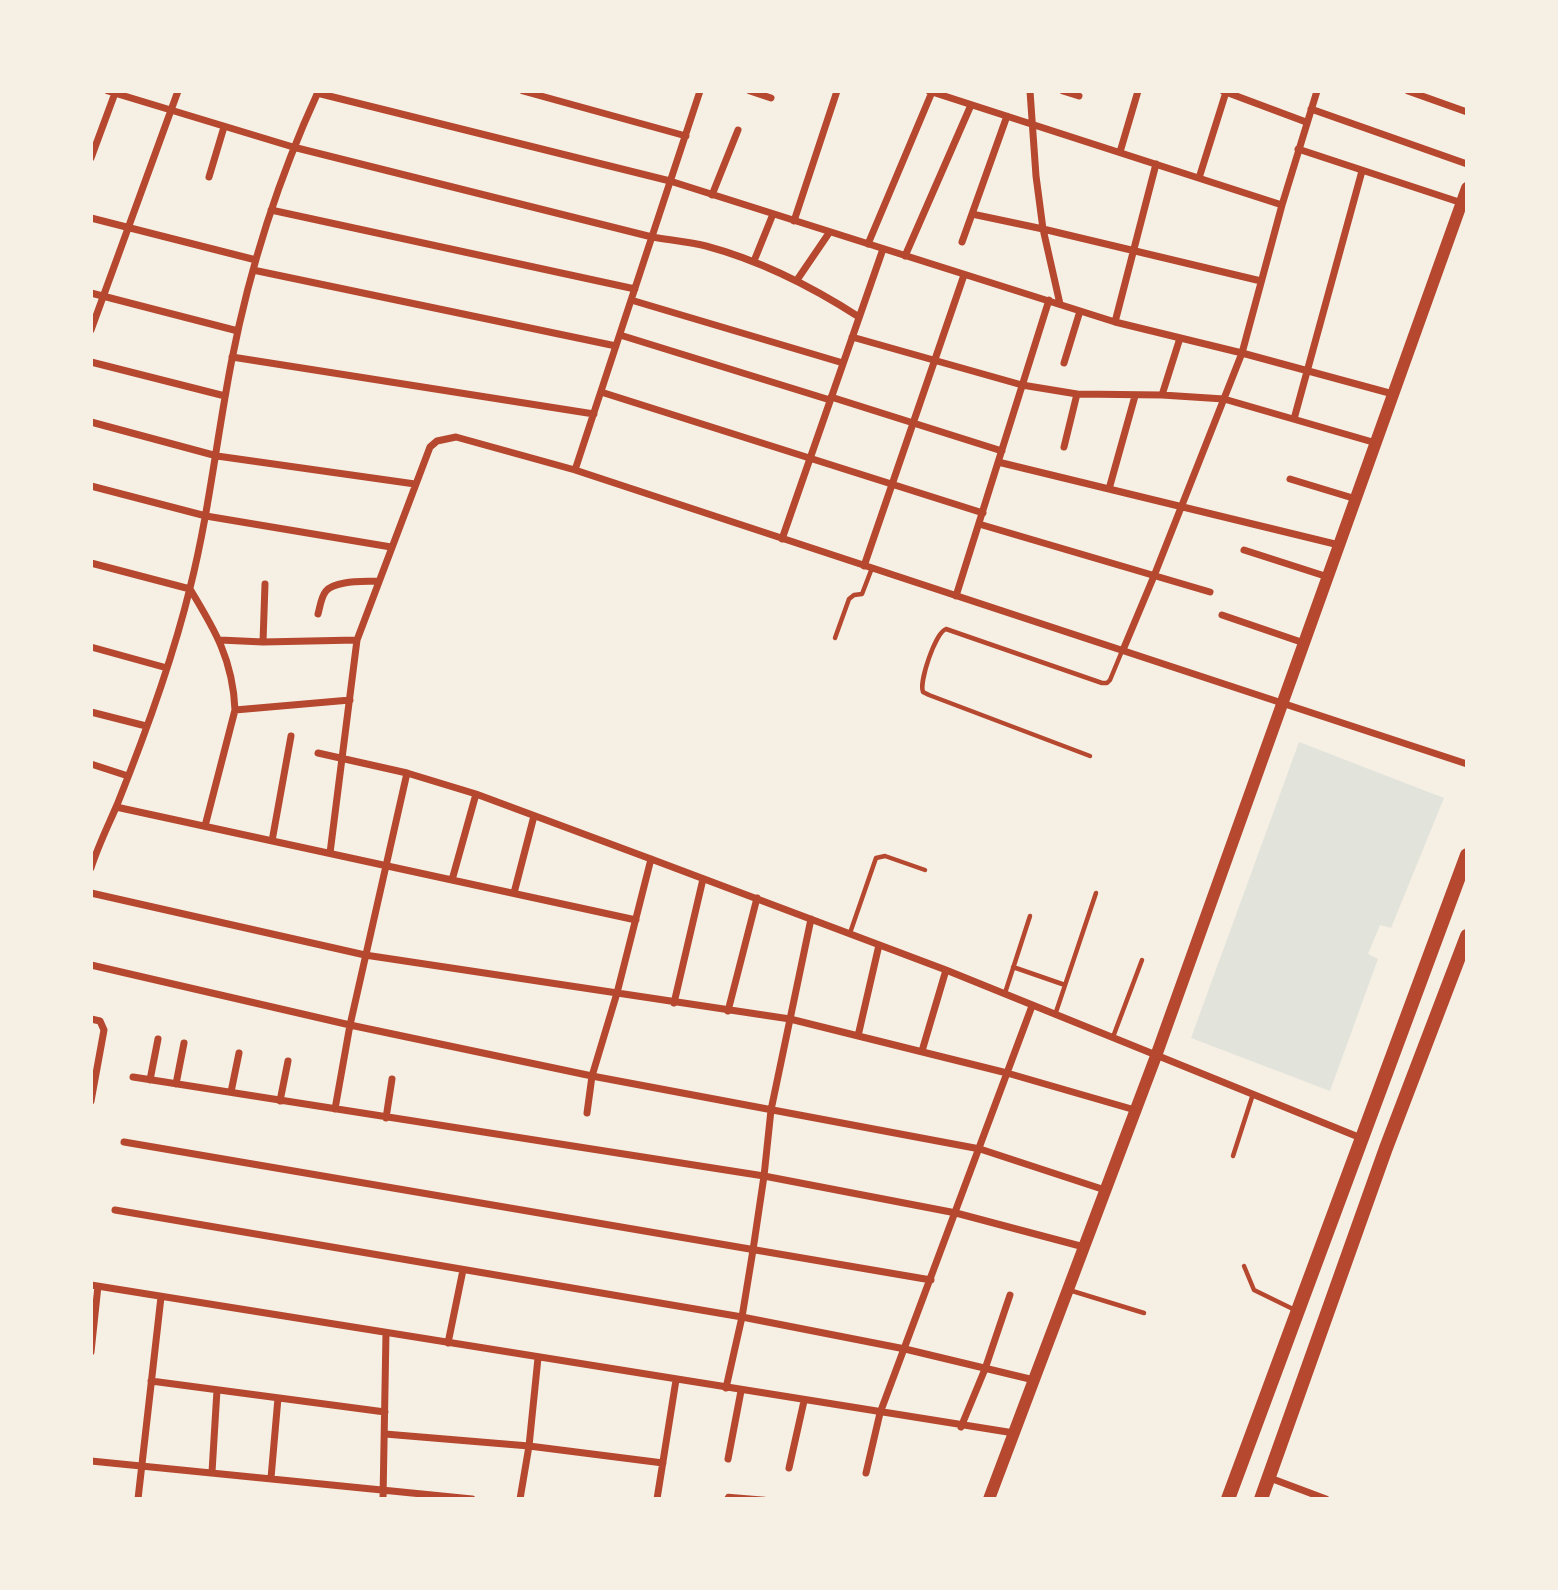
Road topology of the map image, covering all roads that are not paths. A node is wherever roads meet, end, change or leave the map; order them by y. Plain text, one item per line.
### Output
1 (178, 91) edge
2 (523, 91) edge
3 (700, 91) edge
4 (750, 91) edge
5 (837, 91) edge
6 (961, 91) edge
7 (1030, 91) edge
8 (1063, 91) edge
9 (1138, 91) edge
10 (1317, 91) edge
11 (1408, 91) edge
12 (111, 92) edge
13 (318, 92) edge
14 (931, 92) edge
15 (1224, 92) edge
16 (1079, 96) dead end
17 (771, 98) dead end
18 (958, 100) junction
19 (971, 105) junction
20 (1311, 108) junction
21 (171, 110) junction
22 (1467, 112) edge
23 (1007, 116) junction
24 (1306, 122) junction
25 (1034, 123) junction
26 (224, 127) junction
27 (738, 130) dead end
28 (686, 136) junction
29 (293, 147) junction
30 (1298, 149) junction
31 (1120, 152) junction
32 (91, 158) edge
33 (1156, 164) junction
34 (1467, 164) edge
35 (1362, 171) junction
36 (209, 177) dead end
37 (1199, 178) junction
38 (670, 181) junction
39 (1467, 188) edge
40 (712, 195) junction
41 (1462, 203) junction
42 (1282, 205) junction
43 (271, 210) junction
44 (773, 214) junction
45 (972, 215) junction
46 (91, 218) edge
47 (794, 221) junction
48 (129, 228) junction
49 (1043, 229) junction
50 (829, 233) junction
51 (652, 237) junction
52 (961, 242) dead end
53 (868, 244) junction
54 (883, 249) junction
55 (1133, 251) junction
56 (905, 256) junction
57 (256, 260) junction
58 (754, 261) junction
59 (253, 270) junction
60 (964, 275) junction
61 (797, 280) junction
62 (1261, 281) junction
63 (635, 289) junction
64 (91, 293) edge
65 (104, 296) junction
66 (631, 300) junction
67 (1049, 300) junction
68 (1060, 304) junction
69 (1080, 311) junction
70 (859, 317) junction
71 (1115, 322) junction
72 (91, 330) edge
73 (238, 331) junction
74 (620, 335) junction
75 (852, 337) junction
76 (1180, 338) junction
77 (616, 346) junction
78 (1242, 353) junction
79 (232, 357) junction
80 (91, 362) edge
81 (934, 362) junction
82 (843, 363) junction
83 (1064, 363) dead end
84 (1307, 371) junction
85 (1022, 385) junction
86 (601, 392) junction
87 (1077, 394) junction
88 (1393, 394) junction
89 (1162, 395) junction
90 (225, 396) junction
91 (1135, 396) junction
92 (831, 398) junction
93 (1224, 400) junction
94 (594, 414) junction
95 (1294, 419) junction
96 (91, 422) edge
97 (914, 423) junction
98 (1376, 443) junction
99 (1064, 447) dead end
100 (1002, 451) junction
101 (217, 456) junction
102 (810, 460) junction
103 (998, 461) junction
104 (575, 470) junction
105 (1290, 479) dead end
106 (415, 484) junction
107 (892, 485) junction
108 (91, 486) edge
109 (1109, 489) junction
110 (1356, 499) junction
111 (1182, 508) junction
112 (983, 513) junction
113 (206, 516) junction
114 (979, 524) junction
115 (782, 539) junction
116 (1339, 545) junction
117 (391, 547) junction
118 (1244, 550) dead end
119 (91, 563) edge
120 (868, 567) junction
121 (1154, 576) junction
122 (1328, 578) junction
123 (378, 580) junction
124 (265, 584) dead end
125 (190, 589) junction
126 (1210, 592) dead end
127 (956, 596) junction
128 (318, 614) dead end
129 (1222, 615) dead end
130 (835, 638) dead end
131 (220, 640) junction
132 (357, 640) junction
133 (263, 642) junction
134 (1304, 643) junction
135 (91, 647) edge
136 (1123, 650) junction
137 (167, 668) junction
138 (350, 699) junction
139 (1283, 703) junction
140 (235, 710) junction
141 (91, 712) edge
142 (146, 726) junction
143 (291, 736) dead end
144 (318, 753) dead end
145 (1090, 756) dead end
146 (342, 757) junction
147 (91, 764) edge
148 (1467, 764) edge
149 (407, 773) junction
150 (128, 776) junction
151 (476, 794) junction
152 (116, 807) junction
153 (534, 816) junction
154 (205, 826) junction
155 (91, 836) edge
156 (101, 839) junction
157 (272, 841) junction
158 (330, 853) junction
159 (1467, 855) edge
160 (651, 859) junction
161 (387, 866) junction
162 (91, 868) edge
163 (925, 870) dead end
164 (703, 878) junction
165 (452, 880) junction
166 (91, 893) edge
167 (514, 893) junction
168 (1096, 893) dead end
169 (757, 898) junction
170 (1030, 916) dead end
171 (811, 919) junction
172 (636, 920) junction
173 (849, 934) junction
174 (1467, 936) edge
175 (880, 945) junction
176 (365, 955) junction
177 (1142, 960) dead end
178 (91, 965) edge
179 (1013, 967) junction
180 (946, 970) junction
181 (1065, 985) junction
182 (617, 993) junction
183 (1004, 994) junction
184 (674, 1003) junction
185 (1032, 1006) junction
186 (728, 1011) junction
187 (1055, 1015) junction
188 (91, 1019) edge
189 (790, 1019) junction
190 (349, 1025) junction
191 (858, 1036) junction
192 (1113, 1038) junction
193 (158, 1039) dead end
194 (184, 1043) dead end
195 (922, 1051) junction
196 (239, 1053) dead end
197 (1156, 1056) junction
198 (288, 1061) dead end
199 (1007, 1073) junction
200 (592, 1076) junction
201 (133, 1077) dead end
202 (392, 1079) dead end
203 (150, 1080) junction
204 (176, 1084) junction
205 (231, 1093) junction
206 (1253, 1094) junction
207 (91, 1101) edge
208 (280, 1101) junction
209 (335, 1110) junction
210 (771, 1110) junction
211 (1135, 1110) junction
212 (587, 1113) dead end
213 (387, 1118) junction
214 (1361, 1138) junction
215 (124, 1142) dead end
216 (980, 1149) junction
217 (1233, 1156) dead end
218 (764, 1176) junction
219 (1105, 1190) junction
220 (115, 1210) dead end
221 (956, 1213) junction
222 (1084, 1247) junction
223 (753, 1250) junction
224 (1244, 1266) dead end
225 (463, 1270) junction
226 (931, 1280) junction
227 (95, 1285) edge
228 (1068, 1290) junction
229 (1010, 1295) dead end
230 (161, 1297) junction
231 (1298, 1311) junction
232 (1144, 1313) dead end
233 (742, 1317) junction
234 (387, 1333) junction
235 (448, 1343) junction
236 (905, 1349) junction
237 (91, 1352) edge
238 (538, 1358) junction
239 (985, 1369) junction
240 (676, 1380) junction
241 (1034, 1380) junction
242 (151, 1381) junction
243 (726, 1388) junction
244 (218, 1390) junction
245 (741, 1391) junction
246 (278, 1398) junction
247 (804, 1401) junction
248 (385, 1412) junction
249 (880, 1413) junction
250 (961, 1427) junction
251 (1014, 1433) junction
252 (384, 1434) junction
253 (529, 1446) junction
254 (728, 1459) dead end
255 (91, 1461) edge
256 (663, 1463) junction
257 (142, 1466) junction
258 (789, 1468) dead end
259 (212, 1472) junction
260 (866, 1473) dead end
261 (271, 1478) junction
262 (1269, 1478) junction
263 (383, 1489) junction
264 (447, 1497) edge
265 (138, 1499) edge
266 (383, 1499) edge
267 (472, 1499) edge
268 (520, 1499) edge
269 (657, 1499) edge
270 (726, 1499) edge
271 (765, 1499) edge
272 (989, 1499) edge
273 (1228, 1499) edge
274 (1261, 1499) edge
275 (1326, 1499) edge

1 - 21 street
2 - 28 street
3 - 28 street
4 - 17 street
5 - 47 street
6 - 18 street
7 - 25 street
8 - 16 street
9 - 31 street
10 - 20 street
11 - 22 street
12 - 21 street
12 - 32 street
13 - 29 street
13 - 38 street
14 - 18 street
14 - 53 street
15 - 24 street
15 - 37 street
18 - 19 street
19 - 23 street
19 - 56 street
20 - 24 street
20 - 34 street
21 - 26 street
21 - 48 street
23 - 25 street
23 - 45 street
24 - 30 street
25 - 31 street
25 - 49 street
26 - 29 street
26 - 36 street
27 - 40 street
28 - 38 street
29 - 43 street
29 - 51 street
30 - 35 street
30 - 42 street
31 - 33 street
33 - 37 street
33 - 55 street
35 - 41 street
35 - 84 street
37 - 42 street
38 - 40 street
38 - 51 street
39 - 41 main road
40 - 44 street
41 - 88 main road
42 - 62 street
43 - 57 street
43 - 63 street
44 - 47 street
44 - 58 street
45 - 49 street
45 - 52 street
46 - 48 street
47 - 50 street
48 - 57 street
48 - 65 street
49 - 55 street
49 - 68 street
50 - 53 street
50 - 61 street
51 - 58 street
51 - 63 street
53 - 54 street
54 - 56 street
54 - 70 street
55 - 62 street
55 - 71 street
56 - 60 street
57 - 59 street
58 - 61 street
59 - 73 street
59 - 77 street
60 - 67 street
60 - 81 street
61 - 70 street
62 - 78 street
63 - 66 street
64 - 65 street
65 - 72 street
65 - 73 street
66 - 74 street
66 - 82 street
67 - 68 street
67 - 85 street
68 - 69 street
69 - 71 street
69 - 83 street
70 - 75 street
71 - 76 street
73 - 79 street
74 - 77 street
74 - 92 street
75 - 81 street
75 - 82 street
76 - 78 street
76 - 89 street
77 - 86 street
78 - 84 street
78 - 93 street
79 - 90 street
79 - 94 street
80 - 90 street
81 - 85 street
81 - 97 street
82 - 92 street
84 - 88 street
84 - 95 street
85 - 87 street
85 - 100 street
86 - 94 street
86 - 102 street
87 - 91 street
87 - 99 street
88 - 98 main road
89 - 91 street
89 - 93 street
90 - 101 street
91 - 109 street
92 - 97 street
92 - 102 street
93 - 95 street
93 - 111 street
94 - 104 street
95 - 98 street
96 - 101 street
97 - 100 street
97 - 107 street
98 - 110 main road
100 - 103 street
101 - 106 street
101 - 113 street
102 - 107 street
102 - 115 street
103 - 109 street
103 - 112 street
104 - 106 street
104 - 115 street
105 - 110 street
106 - 117 street
107 - 112 street
107 - 120 street
108 - 113 street
109 - 111 street
110 - 116 main road
111 - 116 street
111 - 121 street
112 - 114 street
113 - 117 street
113 - 125 street
114 - 121 street
114 - 127 street
115 - 120 street
116 - 122 main road
117 - 123 street
118 - 122 street
119 - 125 street
120 - 127 street
120 - 130 lane
121 - 126 street
121 - 136 street
122 - 134 main road
123 - 128 street
123 - 132 street
124 - 133 street
125 - 131 street
125 - 137 street
127 - 136 street
129 - 134 street
131 - 133 street
131 - 140 street
132 - 133 street
132 - 138 street
134 - 139 main road
135 - 137 street
136 - 139 street
136 - 145 lane
137 - 142 street
138 - 140 street
138 - 146 street
139 - 148 street
139 - 197 main road
140 - 154 street
141 - 142 street
142 - 150 street
143 - 157 street
144 - 146 street
146 - 149 street
146 - 158 street
147 - 150 street
149 - 151 street
149 - 161 street
150 - 152 street
151 - 153 street
151 - 165 street
152 - 154 street
152 - 156 street
153 - 160 street
153 - 167 street
154 - 157 street
155 - 156 street
156 - 162 street
157 - 158 street
158 - 161 street
159 - 214 main road
160 - 164 street
160 - 172 street
161 - 165 street
161 - 176 street
163 - 173 lane
164 - 169 street
164 - 184 street
165 - 167 street
166 - 176 street
167 - 172 street
168 - 181 lane
169 - 171 street
169 - 186 street
170 - 179 lane
171 - 173 street
171 - 189 street
172 - 182 street
173 - 175 street
174 - 262 main road
175 - 180 street
175 - 191 street
176 - 182 street
176 - 190 street
177 - 192 lane
178 - 190 street
179 - 181 lane
179 - 183 lane
180 - 183 street
180 - 195 street
181 - 187 lane
182 - 184 street
182 - 200 street
183 - 185 street
184 - 186 street
185 - 187 street
185 - 199 street
186 - 189 street
187 - 192 street
188 - 207 street
189 - 191 street
189 - 210 street
190 - 200 street
190 - 209 street
191 - 195 street
192 - 197 street
193 - 203 street
194 - 204 street
195 - 199 street
196 - 205 street
197 - 206 street
197 - 211 main road
198 - 208 street
199 - 211 street
199 - 216 street
200 - 210 street
200 - 212 street
201 - 203 street
202 - 213 street
203 - 204 street
204 - 205 street
205 - 208 street
206 - 214 street
206 - 217 lane
208 - 209 street
209 - 213 street
210 - 216 street
210 - 218 street
211 - 219 main road
213 - 218 street
214 - 231 main road
215 - 223 street
216 - 219 street
216 - 221 street
218 - 221 street
218 - 223 street
219 - 222 main road
220 - 225 street
221 - 222 street
221 - 226 street
222 - 228 main road
223 - 226 street
223 - 233 street
224 - 231 lane
225 - 233 street
225 - 235 street
226 - 236 street
227 - 230 street
227 - 237 street
228 - 232 lane
228 - 241 main road
229 - 239 street
230 - 234 street
230 - 242 street
231 - 273 main road
233 - 236 street
233 - 243 street
234 - 235 street
234 - 248 street
235 - 238 street
236 - 239 street
236 - 249 street
238 - 240 street
238 - 253 street
239 - 241 street
239 - 250 street
240 - 243 street
240 - 256 street
241 - 251 main road
242 - 244 street
242 - 257 street
243 - 245 street
244 - 246 street
244 - 259 street
245 - 247 street
245 - 254 street
246 - 248 street
246 - 261 street
247 - 249 street
247 - 258 street
248 - 252 street
249 - 250 street
249 - 260 street
250 - 251 street
251 - 272 main road
252 - 253 street
252 - 263 street
253 - 256 street
253 - 268 street
255 - 257 street
256 - 269 street
257 - 259 street
257 - 265 street
259 - 261 street
261 - 263 street
262 - 274 main road
262 - 275 street
263 - 264 street
263 - 266 street
264 - 267 street
270 - 271 lane

